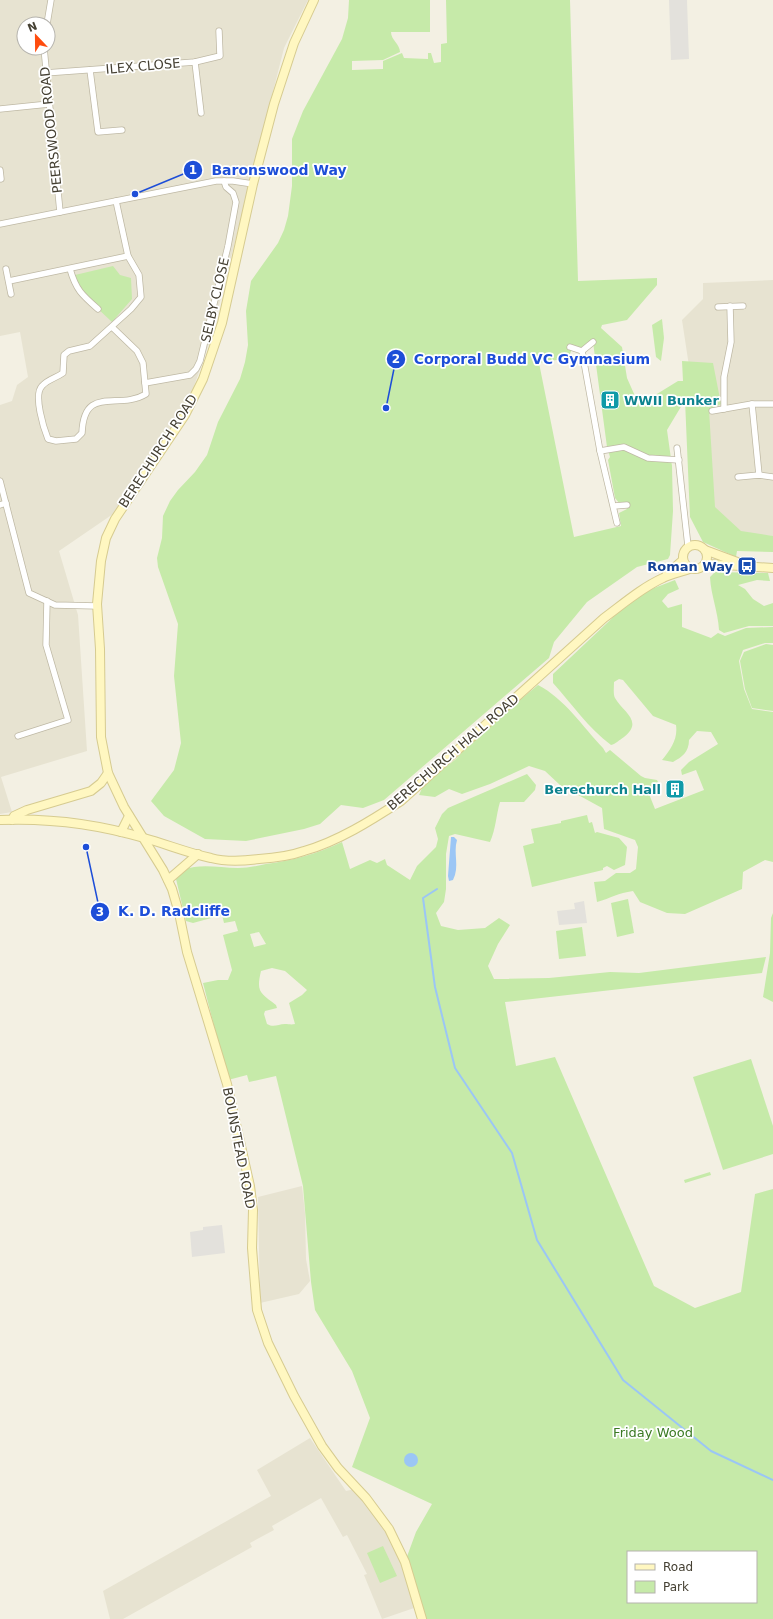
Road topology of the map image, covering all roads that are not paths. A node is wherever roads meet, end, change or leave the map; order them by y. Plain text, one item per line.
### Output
1 (51, 0) edge
2 (314, 0) edge
3 (48, 16) edge
4 (218, 31) dead end
5 (44, 56) edge
6 (195, 62) junction
7 (90, 70) junction
8 (45, 73) junction
9 (49, 104) junction
10 (0, 110) edge
11 (201, 113) dead end
12 (122, 130) dead end
13 (0, 170) edge
14 (1, 179) edge
15 (224, 181) junction
16 (253, 184) junction
17 (116, 201) junction
18 (60, 212) junction
19 (0, 224) edge
20 (128, 256) junction
21 (6, 269) dead end
22 (70, 269) junction
23 (8, 281) junction
24 (11, 294) dead end
25 (730, 306) junction
26 (743, 306) dead end
27 (718, 307) dead end
28 (98, 309) dead end
29 (112, 327) junction
30 (593, 342) dead end
31 (570, 347) dead end
32 (582, 351) junction
33 (145, 383) junction
34 (752, 404) junction
35 (773, 404) edge
36 (724, 409) junction
37 (712, 411) dead end
38 (677, 448) dead end
39 (600, 451) junction
40 (679, 460) junction
41 (759, 475) junction
42 (738, 477) dead end
43 (773, 477) edge
44 (0, 481) edge
45 (6, 503) junction
46 (0, 505) edge
47 (627, 505) dead end
48 (614, 506) junction
49 (617, 523) dead end
50 (688, 546) junction
51 (705, 550) junction
52 (683, 560) junction
53 (706, 562) junction
54 (745, 565) junction
55 (773, 568) edge
56 (689, 569) junction
57 (664, 578) junction
58 (47, 601) junction
59 (97, 606) junction
60 (18, 736) dead end
61 (108, 773) junction
62 (128, 816) junction
63 (0, 820) edge
64 (12, 820) junction
65 (121, 832) junction
66 (142, 837) junction
67 (198, 854) junction
68 (168, 880) junction
69 (422, 1619) edge

1 - 3 street
2 - 16 street, BERECHURCH ROAD
4 - 6 street, ILEX CLOSE
5 - 8 street, PEERSWOOD ROAD
6 - 7 street, ILEX CLOSE
6 - 11 street, ILEX CLOSE
7 - 8 street, ILEX CLOSE
7 - 12 street, ILEX CLOSE
8 - 9 street, PEERSWOOD ROAD
9 - 10 street
9 - 18 street, PEERSWOOD ROAD
13 - 14 street
15 - 16 street
15 - 17 street
15 - 33 street, SELBY CLOSE
16 - 59 street, BERECHURCH ROAD
17 - 18 street
17 - 20 street
18 - 19 street
20 - 22 street
20 - 29 street
21 - 23 street
22 - 23 street
22 - 28 street
23 - 24 street
25 - 26 street
25 - 27 street
25 - 36 street
29 - 33 street
29 - 33 street
30 - 32 street
31 - 32 street
32 - 39 street
34 - 35 street
34 - 36 street
34 - 41 street
36 - 37 street
38 - 40 street
39 - 40 street
39 - 48 street
40 - 50 street
41 - 42 street
41 - 43 street
44 - 45 street
45 - 46 street
45 - 58 street
47 - 48 street
48 - 49 street
50 - 51 street
50 - 52 street
51 - 53 street
51 - 54 street
52 - 56 street
52 - 57 street, BERECHURCH HALL ROAD
53 - 54 street
53 - 56 street
54 - 55 street
56 - 57 street, BERECHURCH HALL ROAD
57 - 67 street, BERECHURCH HALL ROAD
58 - 59 street
58 - 60 street
59 - 61 street, BERECHURCH ROAD
61 - 62 street, BERECHURCH ROAD
61 - 64 street
62 - 65 street
62 - 66 street, BERECHURCH ROAD
63 - 64 street, BERECHURCH HALL ROAD
64 - 65 street, BERECHURCH HALL ROAD
65 - 66 street, BERECHURCH HALL ROAD
66 - 67 street, BERECHURCH HALL ROAD
66 - 68 street, BOUNSTEAD ROAD
67 - 68 street
68 - 69 street, BOUNSTEAD ROAD

